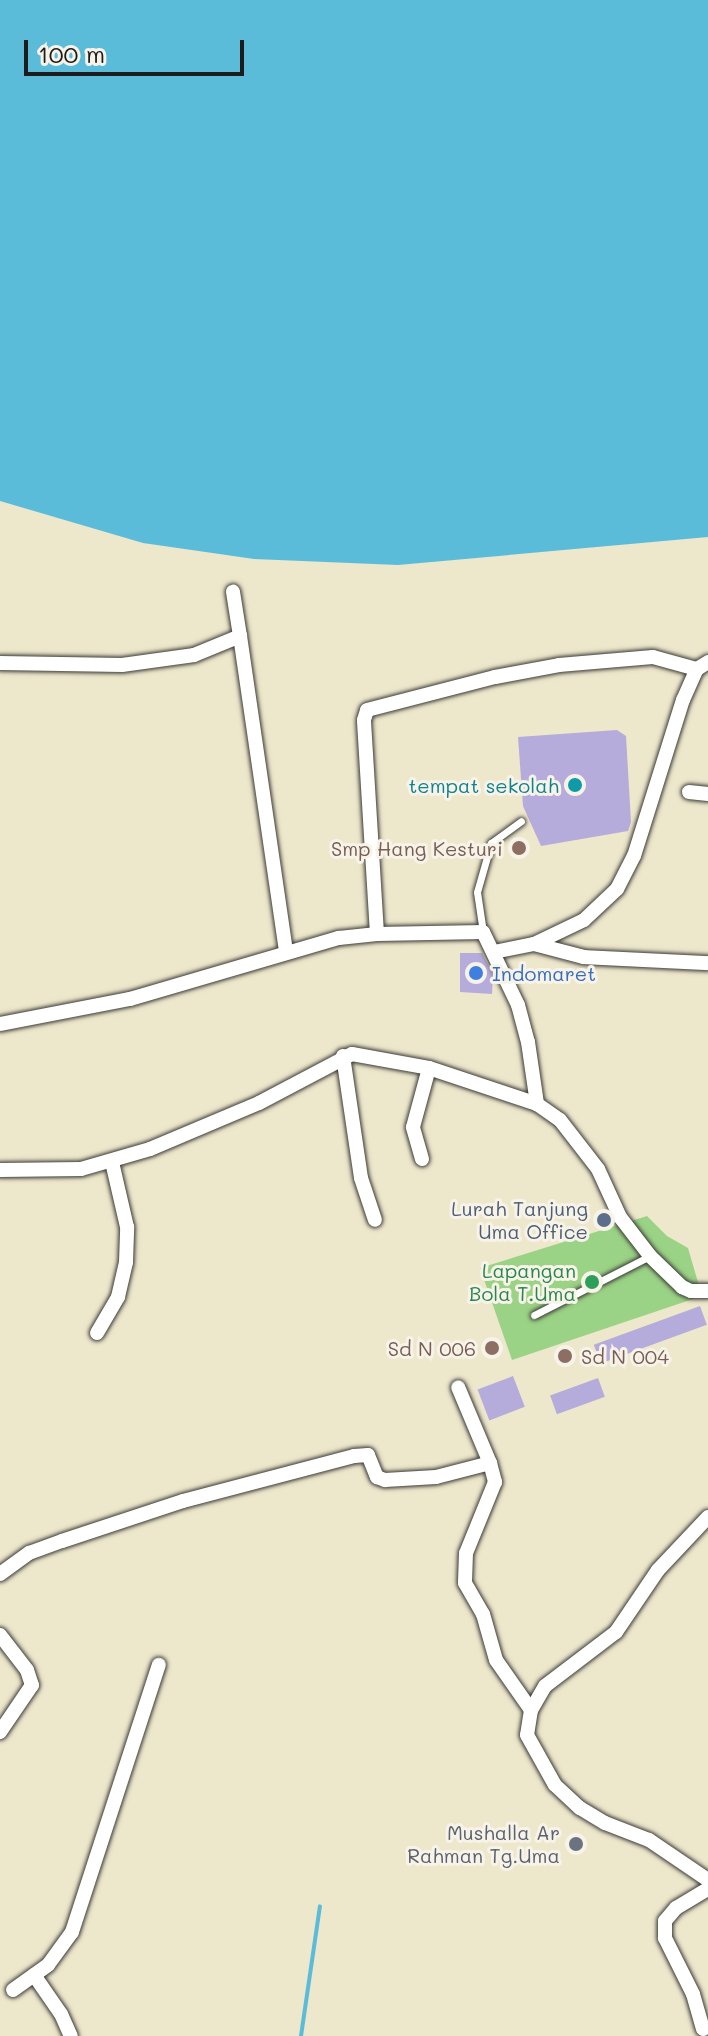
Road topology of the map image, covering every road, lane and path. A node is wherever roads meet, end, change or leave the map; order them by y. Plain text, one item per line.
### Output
1 (233, 592) dead end
2 (240, 636) junction
3 (0, 663) edge
4 (702, 665) edge
5 (689, 792) dead end
6 (708, 794) edge
7 (521, 821) dead end
8 (483, 932) junction
9 (377, 934) junction
10 (534, 944) junction
11 (286, 951) junction
12 (494, 952) junction
13 (708, 963) edge
14 (0, 1024) edge
15 (343, 1056) junction
16 (429, 1068) junction
17 (537, 1104) junction
18 (422, 1159) dead end
19 (112, 1162) junction
20 (0, 1170) edge
21 (375, 1220) dead end
22 (650, 1256) junction
23 (708, 1291) edge
24 (534, 1315) dead end
25 (97, 1333) dead end
26 (458, 1387) dead end
27 (490, 1463) junction
28 (708, 1517) edge
29 (0, 1574) edge
30 (0, 1635) edge
31 (159, 1665) dead end
32 (531, 1710) junction
33 (0, 1732) edge
34 (708, 1880) edge
35 (708, 1889) edge
36 (34, 1975) junction
37 (13, 1990) dead end
38 (703, 2029) dead end
39 (71, 2036) edge

1 - 2 street
2 - 3 street
2 - 11 street
4 - 9 street
4 - 10 street
5 - 6 street
7 - 8 lane
8 - 9 street
8 - 12 street
9 - 11 street
10 - 12 street
10 - 13 street
11 - 14 street
12 - 17 street
15 - 16 street
15 - 19 street
15 - 21 street
16 - 17 street
16 - 18 street
17 - 22 street
19 - 20 street
19 - 25 street
22 - 23 street
22 - 24 lane
26 - 27 street
27 - 29 street
27 - 32 street
28 - 32 street
30 - 33 street
31 - 36 street
32 - 34 street
35 - 38 street
36 - 37 street
36 - 39 street

